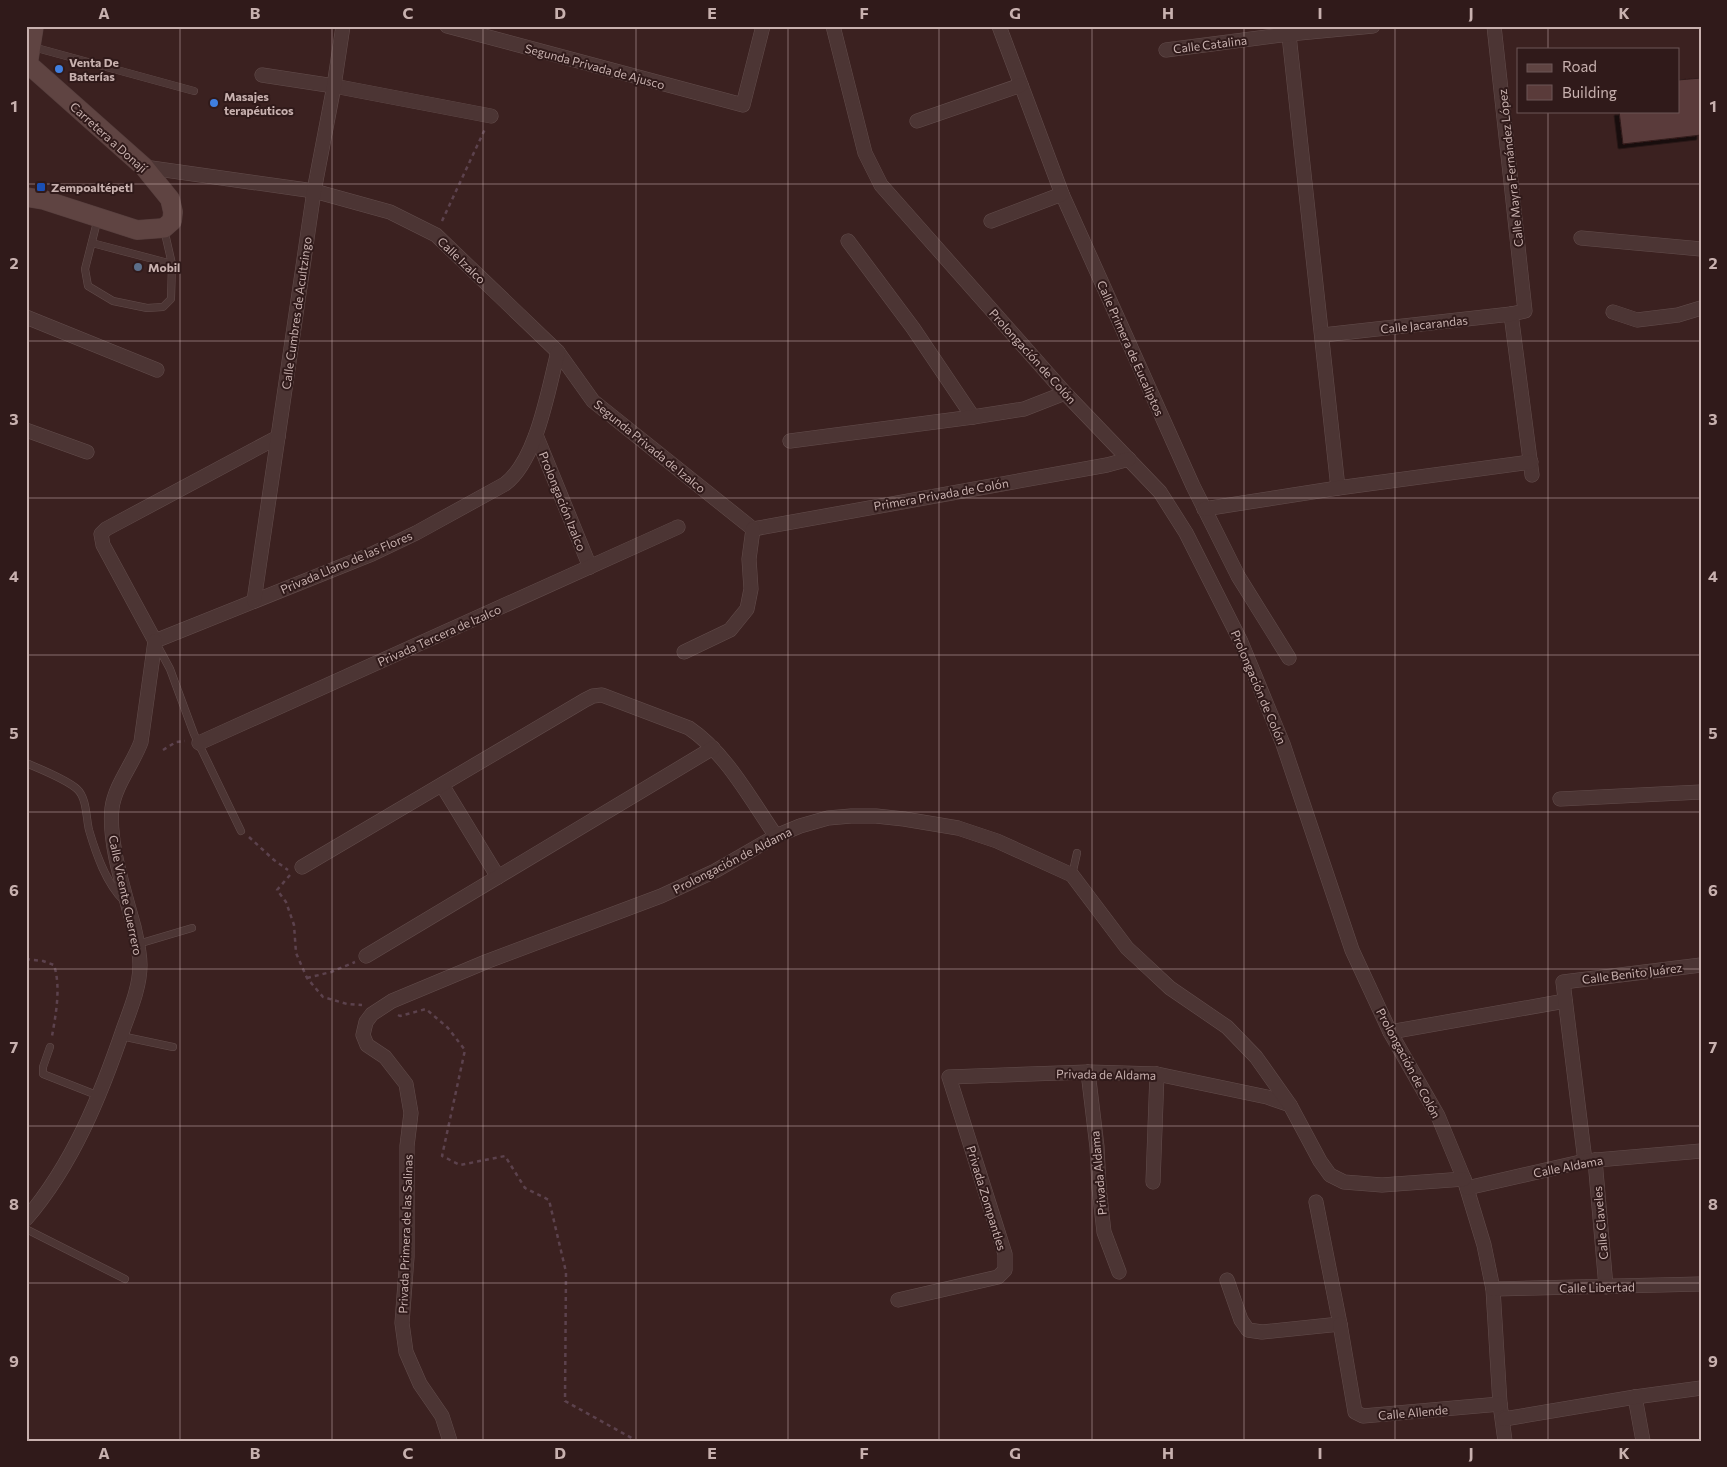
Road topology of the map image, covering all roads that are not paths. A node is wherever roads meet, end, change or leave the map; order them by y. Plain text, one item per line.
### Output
1 (34, 26) edge
2 (343, 26) edge
3 (447, 26) edge
4 (763, 26) edge
5 (833, 26) edge
6 (999, 26) edge
7 (1373, 26) edge
8 (1494, 26) edge
9 (1289, 30) edge
10 (1166, 50) dead end
11 (29, 57) edge
12 (262, 75) dead end
13 (334, 86) junction
14 (1021, 86) junction
15 (194, 92) dead end
16 (491, 116) road end
17 (917, 122) dead end
18 (144, 166) junction
19 (314, 190) junction
20 (1062, 194) junction
21 (26, 197) edge
22 (98, 218) junction
23 (991, 221) dead end
24 (164, 228) junction
25 (1581, 238) dead end
26 (848, 241) dead end
27 (92, 243) junction
28 (1701, 249) edge
29 (172, 264) junction
30 (1701, 308) edge
31 (1525, 311) joint
32 (1614, 312) dead end
33 (1511, 314) junction
34 (26, 317) edge
35 (1323, 335) junction
36 (558, 352) junction
37 (157, 370) dead end
38 (1065, 393) junction
39 (972, 417) junction
40 (26, 430) edge
41 (536, 435) junction
42 (278, 437) junction
43 (790, 442) dead end
44 (87, 452) dead end
45 (1129, 459) junction
46 (1338, 488) junction
47 (1204, 509) junction
48 (678, 527) dead end
49 (754, 529) junction
50 (590, 567) junction
51 (254, 601) junction
52 (155, 641) junction
53 (684, 652) dead end
54 (1289, 658) dead end
55 (194, 741) junction
56 (713, 748) junction
57 (26, 763) edge
58 (442, 785) junction
59 (1701, 792) edge
60 (1560, 799) dead end
61 (241, 831) road end
62 (776, 836) junction
63 (1077, 853) dead end
64 (302, 868) dead end
65 (1072, 875) junction
66 (498, 877) junction
67 (128, 905) junction
68 (192, 928) dead end
69 (138, 944) junction
70 (366, 956) road end
71 (1701, 965) edge
72 (1563, 982) joint
73 (1565, 1001) junction
74 (1390, 1032) junction
75 (362, 1035) joint
76 (121, 1036) junction
77 (50, 1047) road end
78 (173, 1047) dead end
79 (1088, 1072) junction
80 (1158, 1074) junction
81 (949, 1077) joint
82 (99, 1096) junction
83 (1290, 1104) junction
84 (1701, 1151) edge
85 (1590, 1160) junction
86 (1152, 1182) dead end
87 (1465, 1184) junction
88 (1316, 1202) dead end
89 (26, 1219) edge
90 (26, 1229) edge
91 (1119, 1272) dead end
92 (125, 1279) dead end
93 (1227, 1280) dead end
94 (1701, 1284) edge
95 (1606, 1287) junction
96 (1493, 1289) junction
97 (898, 1300) dead end
98 (1340, 1324) junction
99 (1701, 1388) edge
100 (1634, 1397) junction
101 (1500, 1404) junction
102 (1504, 1420) junction
103 (450, 1441) edge
104 (1505, 1441) edge
105 (1643, 1441) edge

1 - 11 main road
2 - 13 street, Calle Cumbres de Acultzingo
3 - 4 street, Segunda Privada de Ajusco
5 - 38 street, Prolongación de Colón
6 - 14 street, Calle Primera de Eucaliptos
7 - 9 street, Calle Catalina
8 - 31 street, Calle Mayra Fernández López
9 - 10 street, Calle Catalina
9 - 35 street
11 - 15 lane
11 - 18 main road, Carretera a Donají
12 - 13 street
13 - 16 street
13 - 19 street, Calle Cumbres de Acultzingo
14 - 17 street
14 - 20 street, Calle Primera de Eucaliptos
18 - 19 street, Calle Izalco
18 - 24 main road, Carretera a Donají
19 - 36 street, Calle Izalco
19 - 42 street, Calle Cumbres de Acultzingo
20 - 23 street
20 - 47 street, Calle Primera de Eucaliptos
21 - 22 main road
22 - 24 main road
22 - 27 lane
24 - 29 lane
25 - 28 street
26 - 39 street
27 - 29 lane
27 - 29 lane
30 - 32 street
31 - 33 street, Calle Jacarandas
33 - 35 street, Calle Jacarandas
33 - 46 street
34 - 37 street
35 - 46 street
36 - 41 street
36 - 49 street, Segunda Privada de Izalco
38 - 39 street
38 - 45 street, Prolongación de Colón
39 - 43 street
40 - 44 street
41 - 50 street, Prolongación Izalco
41 - 51 street, Privada Llano de las Flores
42 - 51 street, Calle Cumbres de Acultzingo
42 - 52 street
45 - 49 street, Primera Privada de Colón
45 - 74 street, Prolongación de Colón
46 - 47 street
47 - 54 street, Calle Primera de Eucaliptos
48 - 50 street, Privada Tercera de Izalco
49 - 53 street
50 - 55 street, Privada Tercera de Izalco
51 - 52 street, Privada Llano de las Flores
52 - 55 lane
52 - 67 street, Calle Vicente Guerrero
55 - 61 lane
56 - 58 street
56 - 62 street
56 - 66 street
57 - 67 lane
58 - 64 street
58 - 66 street
59 - 60 street
62 - 65 street, Prolongación de Aldama
62 - 75 street, Prolongación de Aldama
63 - 65 lane
65 - 83 street, Prolongación de Aldama
66 - 70 street
67 - 69 street, Calle Vicente Guerrero
68 - 69 lane
69 - 76 street, Calle Vicente Guerrero
71 - 72 street, Calle Benito Juárez
72 - 73 street, Calle Claveles
73 - 74 street
73 - 85 street, Calle Claveles
74 - 87 street, Prolongación de Colón
75 - 103 street, Privada Primera de las Salinas
76 - 78 lane
76 - 82 street, Calle Vicente Guerrero
77 - 82 lane
79 - 80 street, Privada de Aldama
79 - 81 street, Privada de Aldama
79 - 91 street, Privada Aldama
80 - 83 street, Privada de Aldama
80 - 86 street
81 - 97 street, Privada Zompantles
82 - 89 street, Calle Vicente Guerrero
83 - 87 street, Prolongación de Aldama
84 - 85 street, Calle Aldama
85 - 87 street, Calle Aldama
85 - 95 street, Calle Claveles
87 - 96 street, Prolongación de Colón
88 - 98 street
90 - 92 lane
93 - 98 street
94 - 95 street, Calle Libertad
95 - 96 street, Calle Libertad
96 - 101 street, Prolongación de Colón
98 - 101 street, Calle Allende
99 - 100 street
100 - 102 street
100 - 105 street
101 - 102 street, Prolongación de Colón
102 - 104 street, Prolongación de Colón

